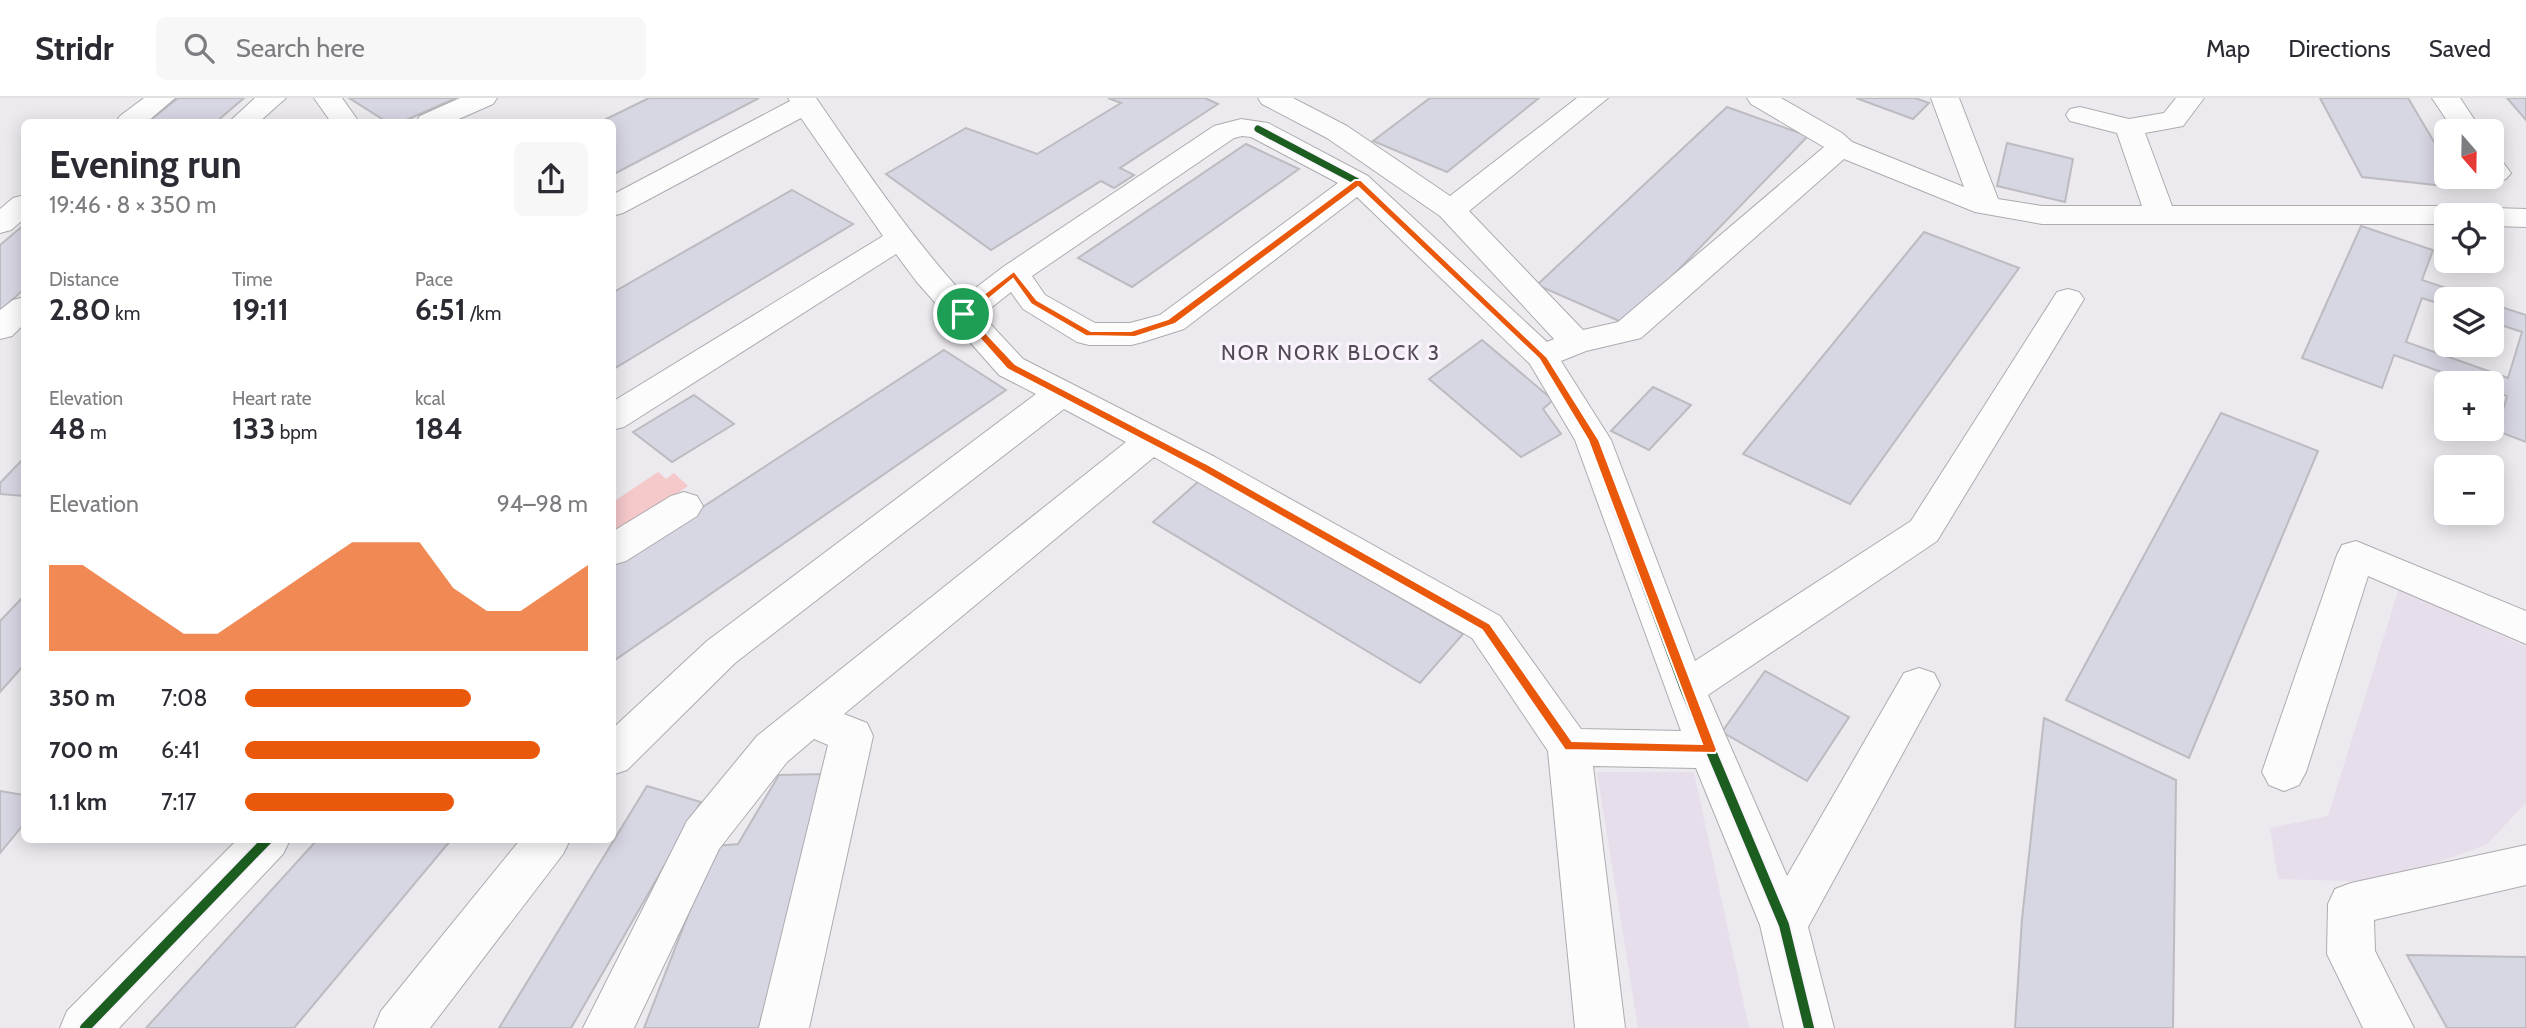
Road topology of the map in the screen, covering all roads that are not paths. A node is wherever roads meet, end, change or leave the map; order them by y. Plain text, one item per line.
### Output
1 (161, 98) edge
2 (272, 98) edge
3 (328, 98) edge
4 (483, 98) edge
5 (1594, 98) edge
6 (1761, 98) edge
7 (1945, 98) edge
8 (2190, 98) edge
9 (2446, 98) edge
10 (804, 101) edge
11 (1265, 113) edge
12 (2080, 115) dead end
13 (134, 119) edge
14 (247, 119) edge
15 (343, 119) edge
16 (437, 119) edge
17 (2460, 119) edge
18 (2129, 128) junction
19 (1842, 148) junction
20 (1358, 182) junction
21 (616, 205) edge
22 (21, 206) edge
23 (1986, 206) junction
24 (1451, 210) junction
25 (2160, 215) junction
26 (2434, 215) edge
27 (2504, 217) edge
28 (2526, 218) edge
29 (0, 224) edge
30 (900, 238) junction
31 (1014, 274) junction
32 (2068, 299) dead end
33 (21, 310) edge
34 (963, 314) junction
35 (0, 328) edge
36 (1576, 343) junction
37 (1542, 357) junction
38 (1060, 394) junction
39 (616, 416) edge
40 (1151, 440) junction
41 (684, 506) dead end
42 (616, 548) edge
43 (2526, 628) edge
44 (1919, 685) dead end
45 (1685, 689) junction
46 (809, 719) junction
47 (1569, 747) junction
48 (1711, 750) junction
49 (616, 753) edge
50 (2284, 772) dead end
51 (264, 843) edge
52 (545, 843) edge
53 (2526, 865) edge
54 (1784, 925) junction
55 (85, 1028) edge
56 (399, 1028) edge
57 (608, 1028) edge
58 (784, 1028) edge
59 (1600, 1028) edge
60 (1809, 1028) edge
61 (2389, 1028) edge

1 - 13 street
2 - 14 street
3 - 15 street
4 - 16 street
5 - 24 street
6 - 19 street
7 - 23 street
8 - 18 street
9 - 17 street
10 - 21 street
10 - 30 street
11 - 20 street
11 - 24 street
11 - 31 street
12 - 18 street
18 - 25 street
19 - 23 street
19 - 36 street
20 - 31 street
20 - 37 street
22 - 29 street
23 - 25 street
24 - 36 street
25 - 26 street
27 - 28 street
30 - 34 street
30 - 39 street
31 - 34 street
32 - 45 street
33 - 35 street
34 - 38 street
36 - 37 street
37 - 45 street
38 - 40 street
38 - 49 street
40 - 46 street
40 - 47 street
41 - 42 street
43 - 50 street
44 - 54 street
45 - 48 street
46 - 57 street
46 - 58 street
47 - 48 street
47 - 59 street
48 - 54 street
51 - 55 street
52 - 56 street
53 - 61 street
54 - 60 street

